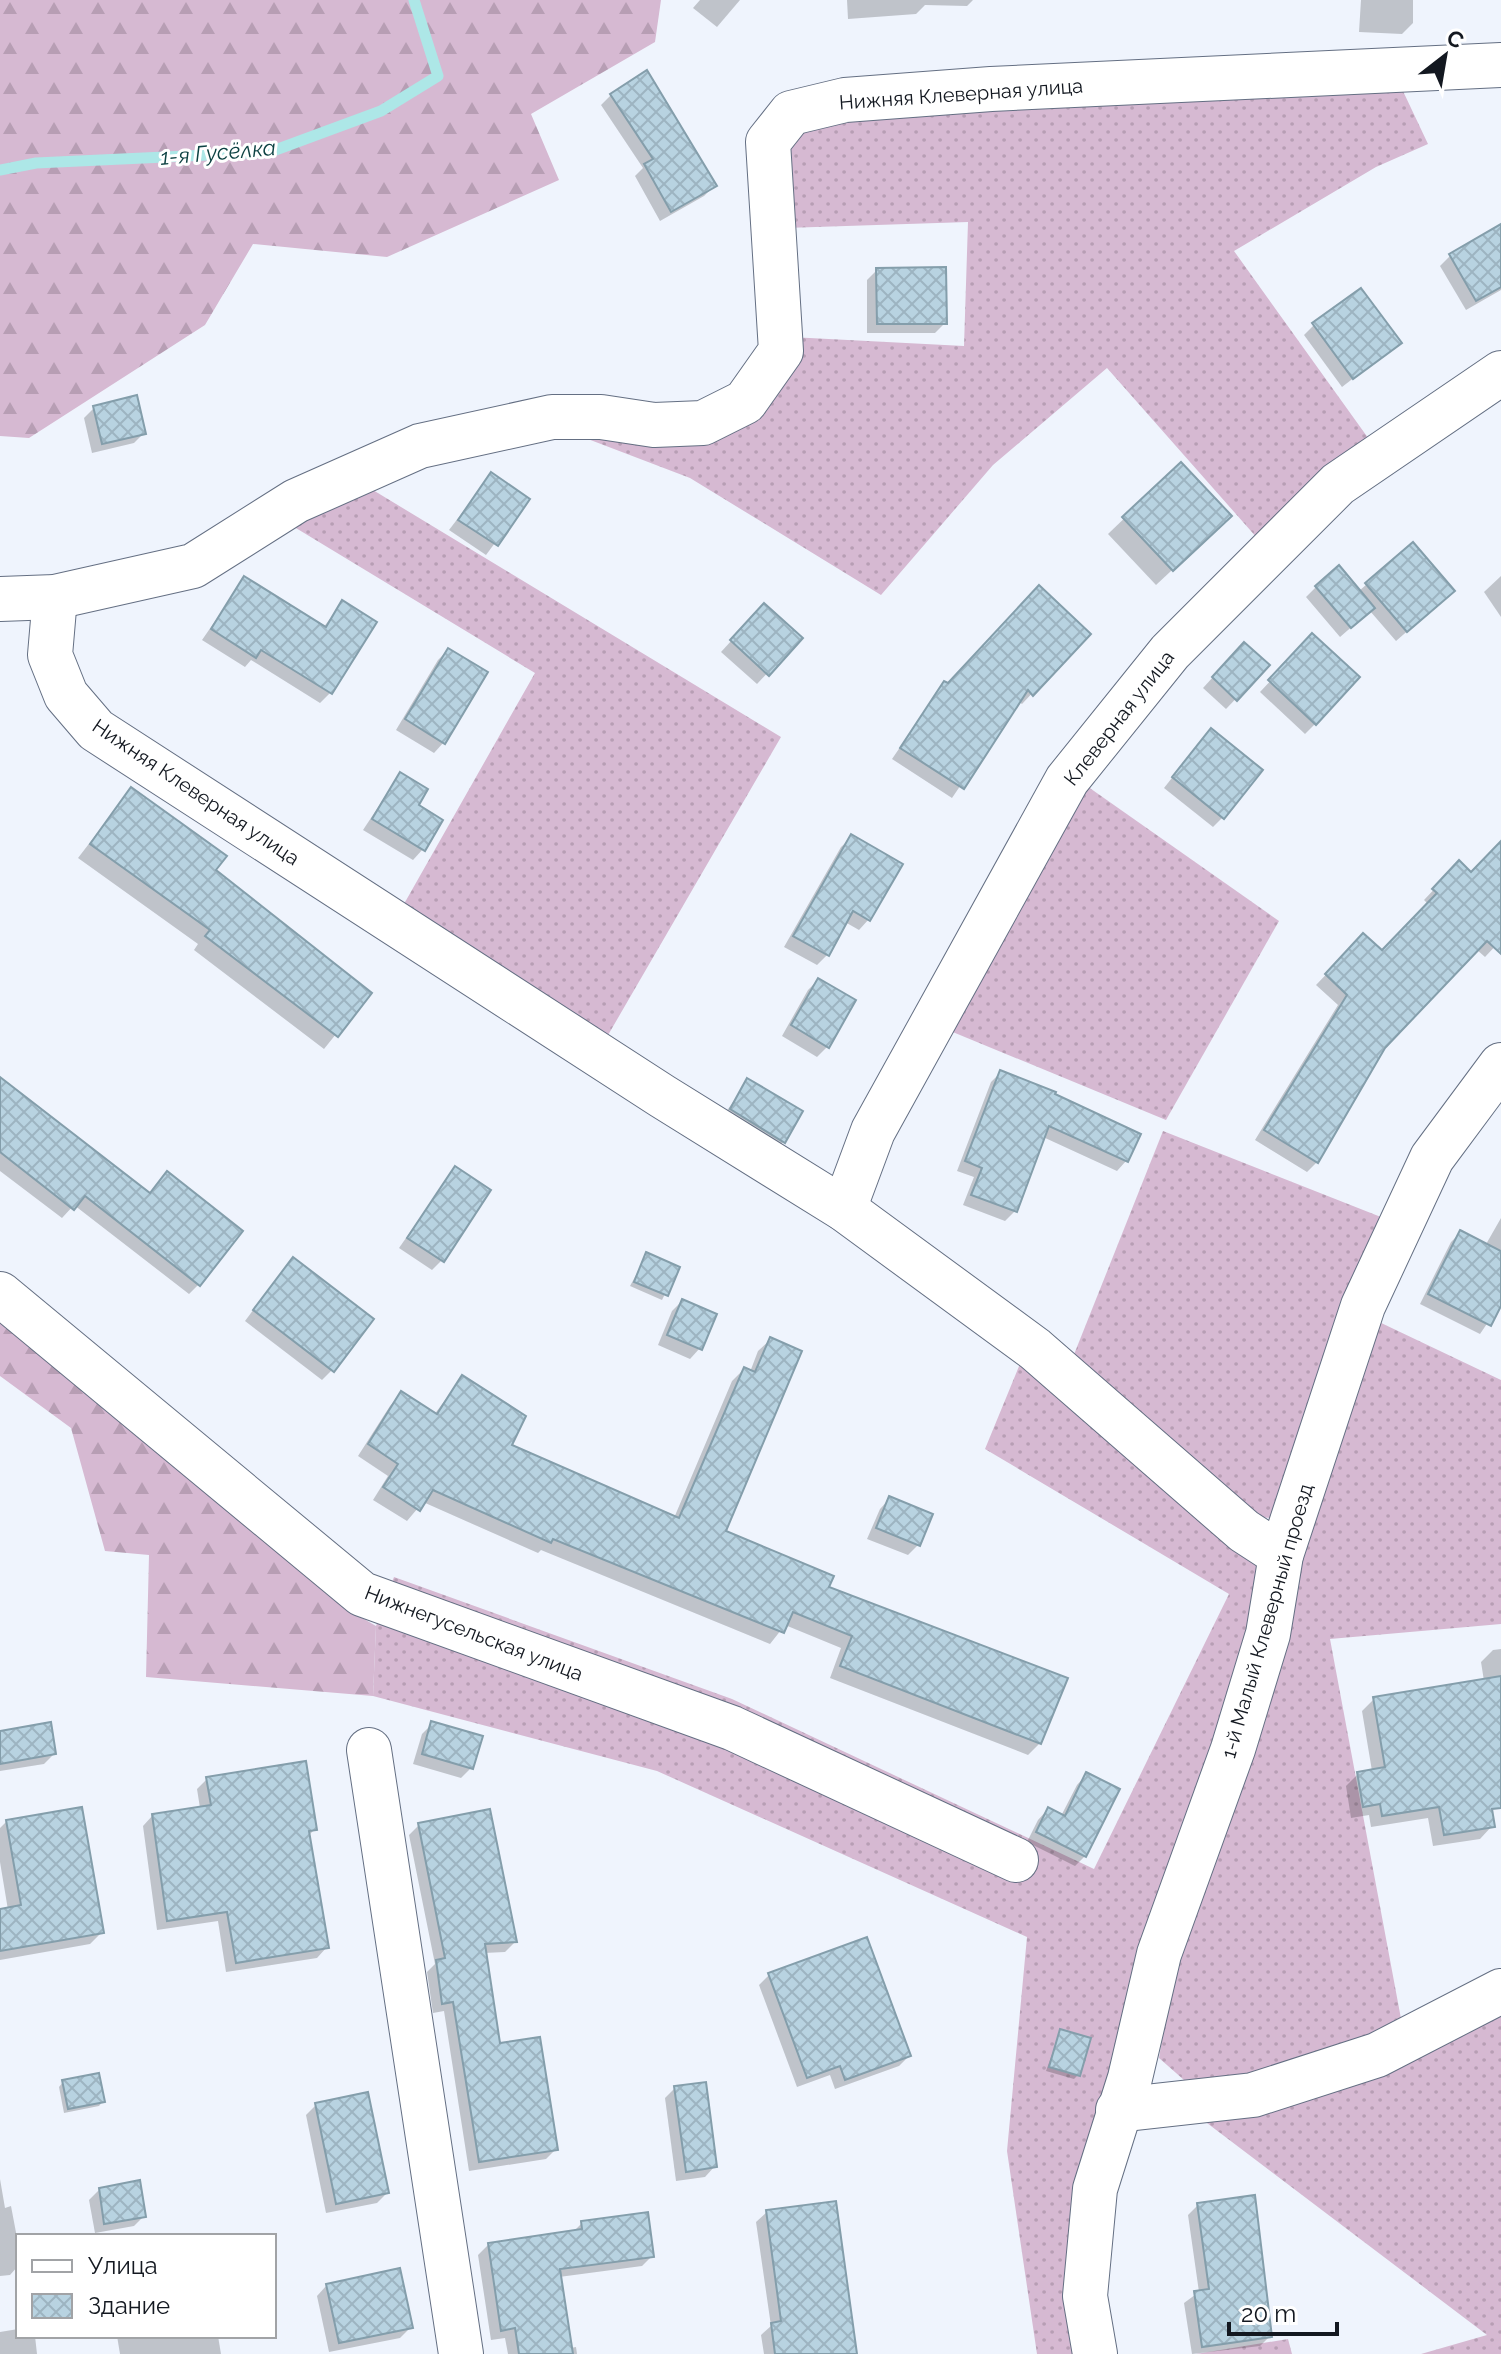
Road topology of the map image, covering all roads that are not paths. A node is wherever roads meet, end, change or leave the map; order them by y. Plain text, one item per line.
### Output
1 (1501, 65) edge
2 (1501, 373) edge
3 (55, 597) junction
4 (0, 599) edge
5 (1501, 1065) edge
6 (844, 1209) junction
7 (0, 1294) edge
8 (1281, 1555) junction
9 (369, 1750) dead end
10 (1016, 1860) dead end
11 (1501, 1991) edge
12 (1118, 2110) junction
13 (461, 2354) edge
14 (1095, 2354) edge

1 - 3 street, Нижняя Клеверная улица
2 - 6 street, Клеверная улица
3 - 4 street, Нижняя Клеверная улица
3 - 6 street, Нижняя Клеверная улица
5 - 8 street, 1-й Малый Клеверный проезд
6 - 8 street, Нижняя Клеверная улица
7 - 10 street, Нижнегусельская улица
8 - 12 street, 1-й Малый Клеверный проезд
9 - 13 street
11 - 12 street
12 - 14 street, 1-й Малый Клеверный проезд

